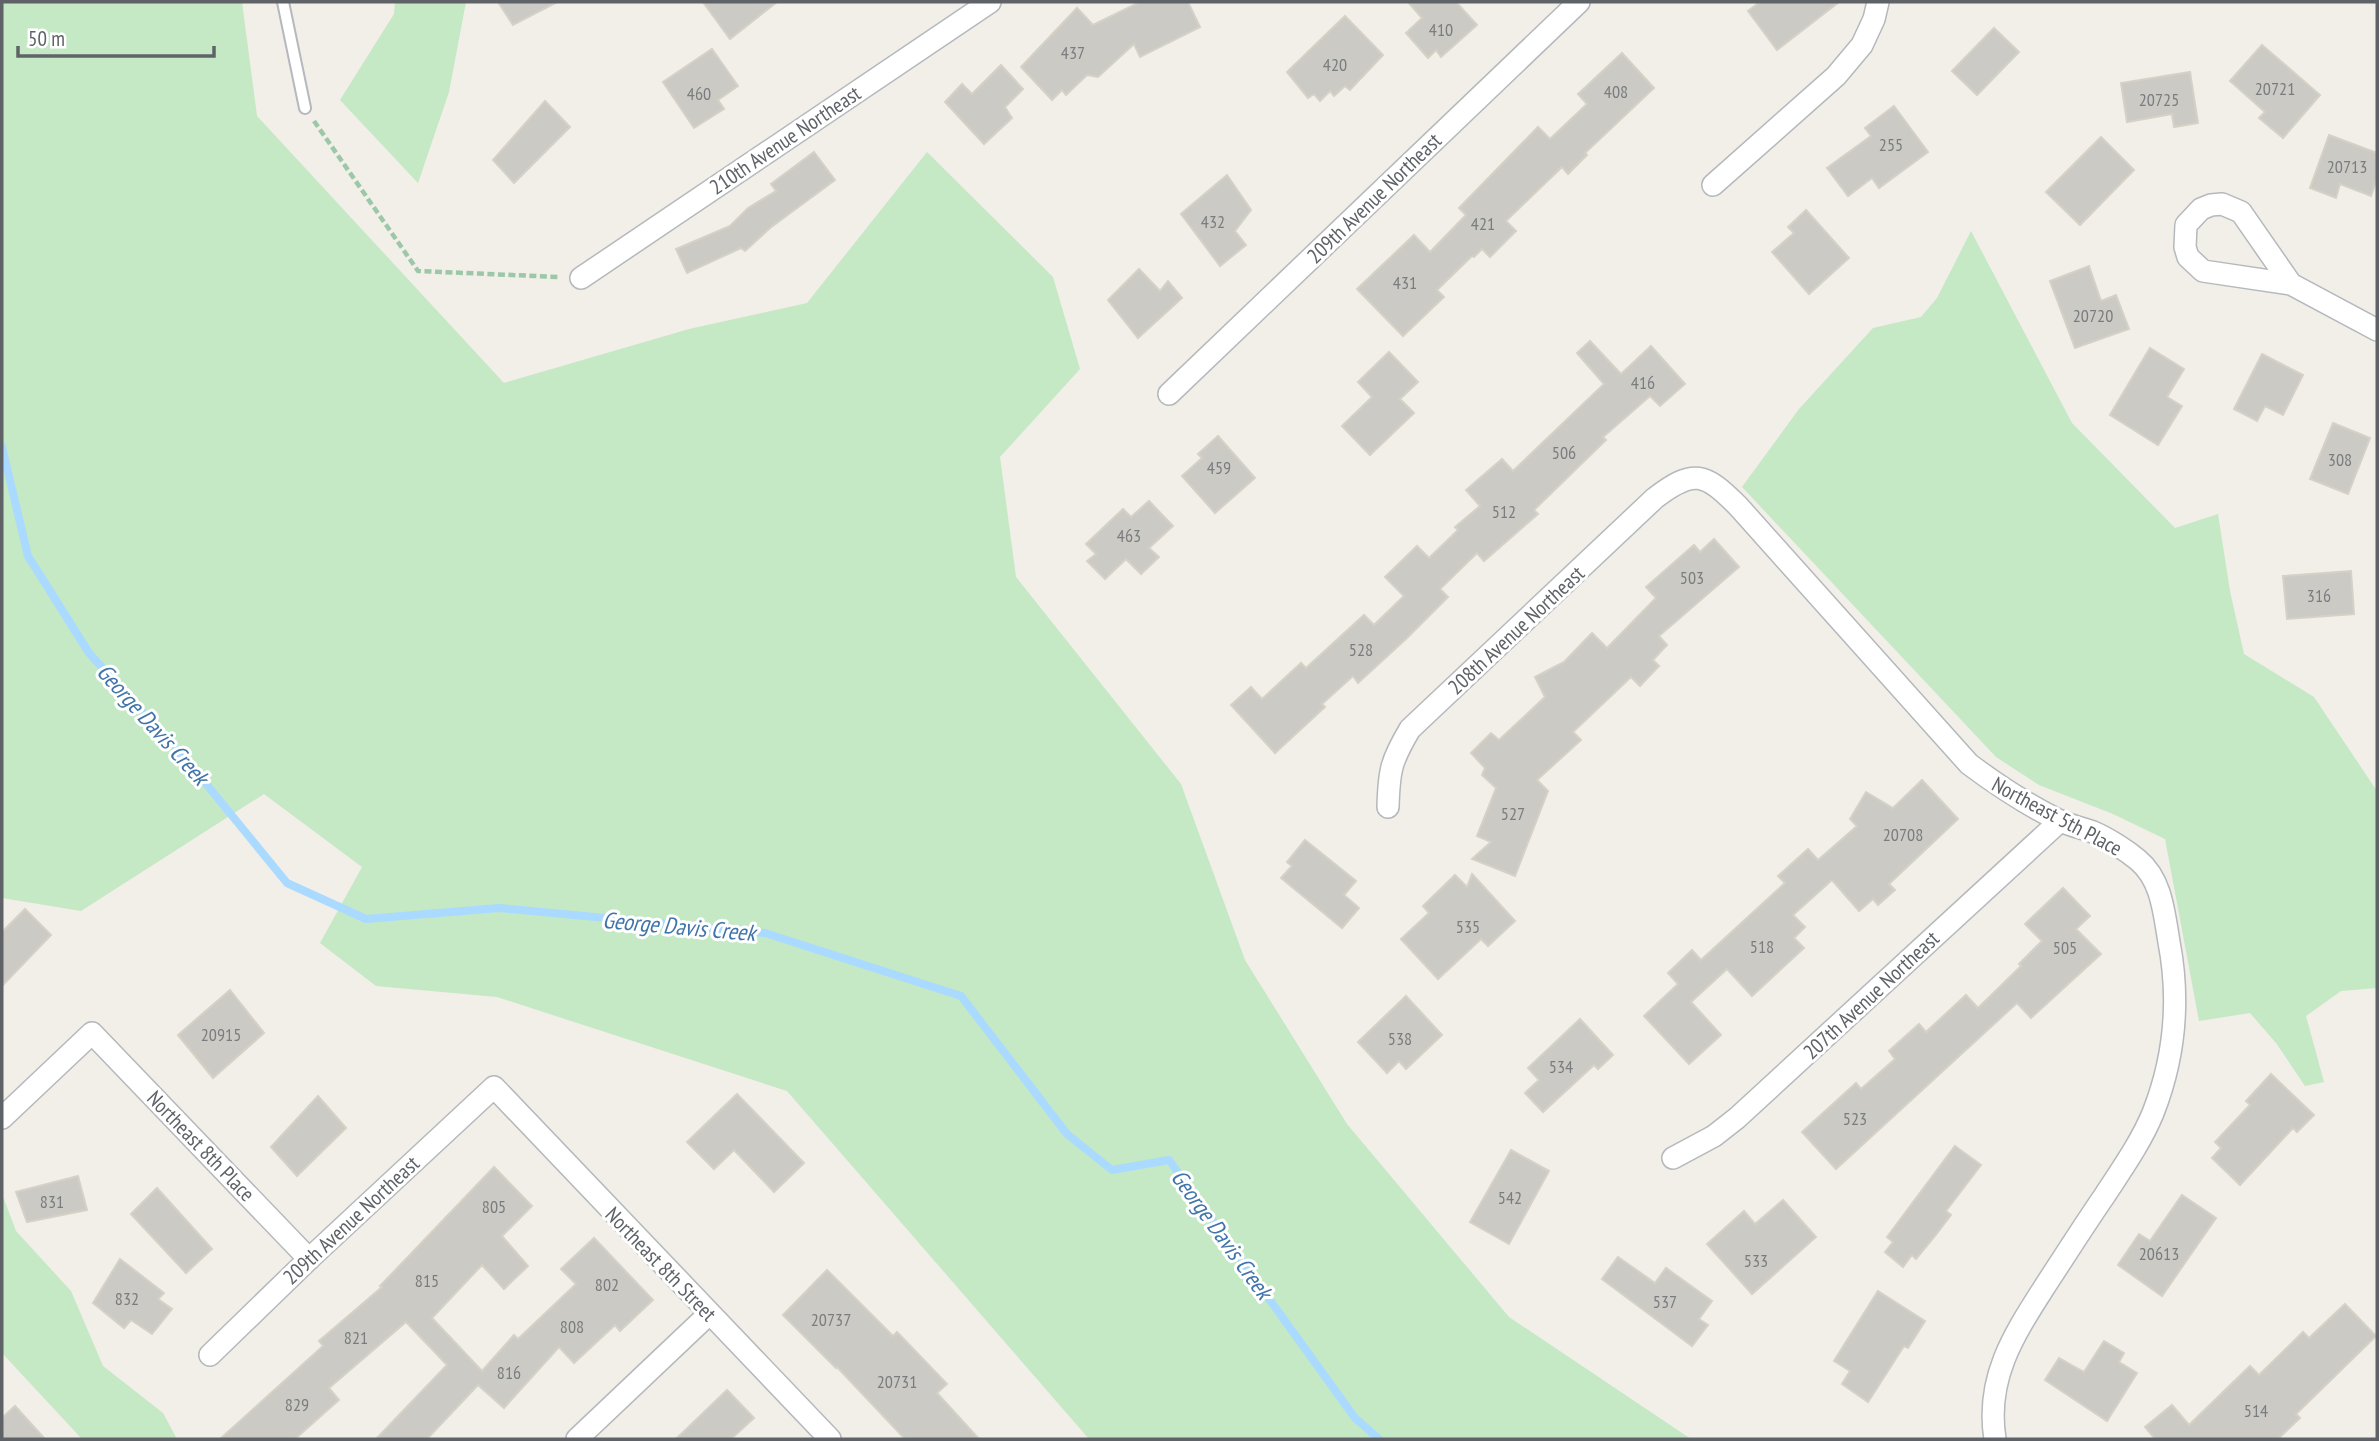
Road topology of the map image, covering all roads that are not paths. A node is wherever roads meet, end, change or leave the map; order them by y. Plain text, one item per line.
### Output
1 (283, 2) edge
2 (990, 2) edge
3 (1579, 2) edge
4 (1878, 2) edge
5 (304, 107) road end
6 (1713, 185) dead end
7 (581, 278) road end
8 (2291, 284) junction
9 (2377, 330) edge
10 (1169, 394) dead end
11 (1685, 478) joint
12 (1388, 807) dead end
13 (2060, 821) junction
14 (494, 1087) joint
15 (2, 1118) edge
16 (1673, 1158) dead end
17 (309, 1259) junction
18 (709, 1314) junction
19 (210, 1355) dead end
20 (1995, 1437) edge
21 (577, 1439) edge
22 (830, 1439) edge

1 - 5 lane
2 - 7 street, 210th Avenue Northeast
3 - 10 street, 209th Avenue Northeast
4 - 6 street
8 - 8 street
8 - 9 street
11 - 12 street, 208th Avenue Northeast
11 - 13 street, Northeast 5th Place
13 - 16 street, 207th Avenue Northeast
13 - 20 street, Northeast 5th Place
14 - 17 street, 209th Avenue Northeast
14 - 18 street, Northeast 8th Street
15 - 17 street, Northeast 8th Place
17 - 19 street, 209th Avenue Northeast
18 - 21 street
18 - 22 street, Northeast 8th Street

